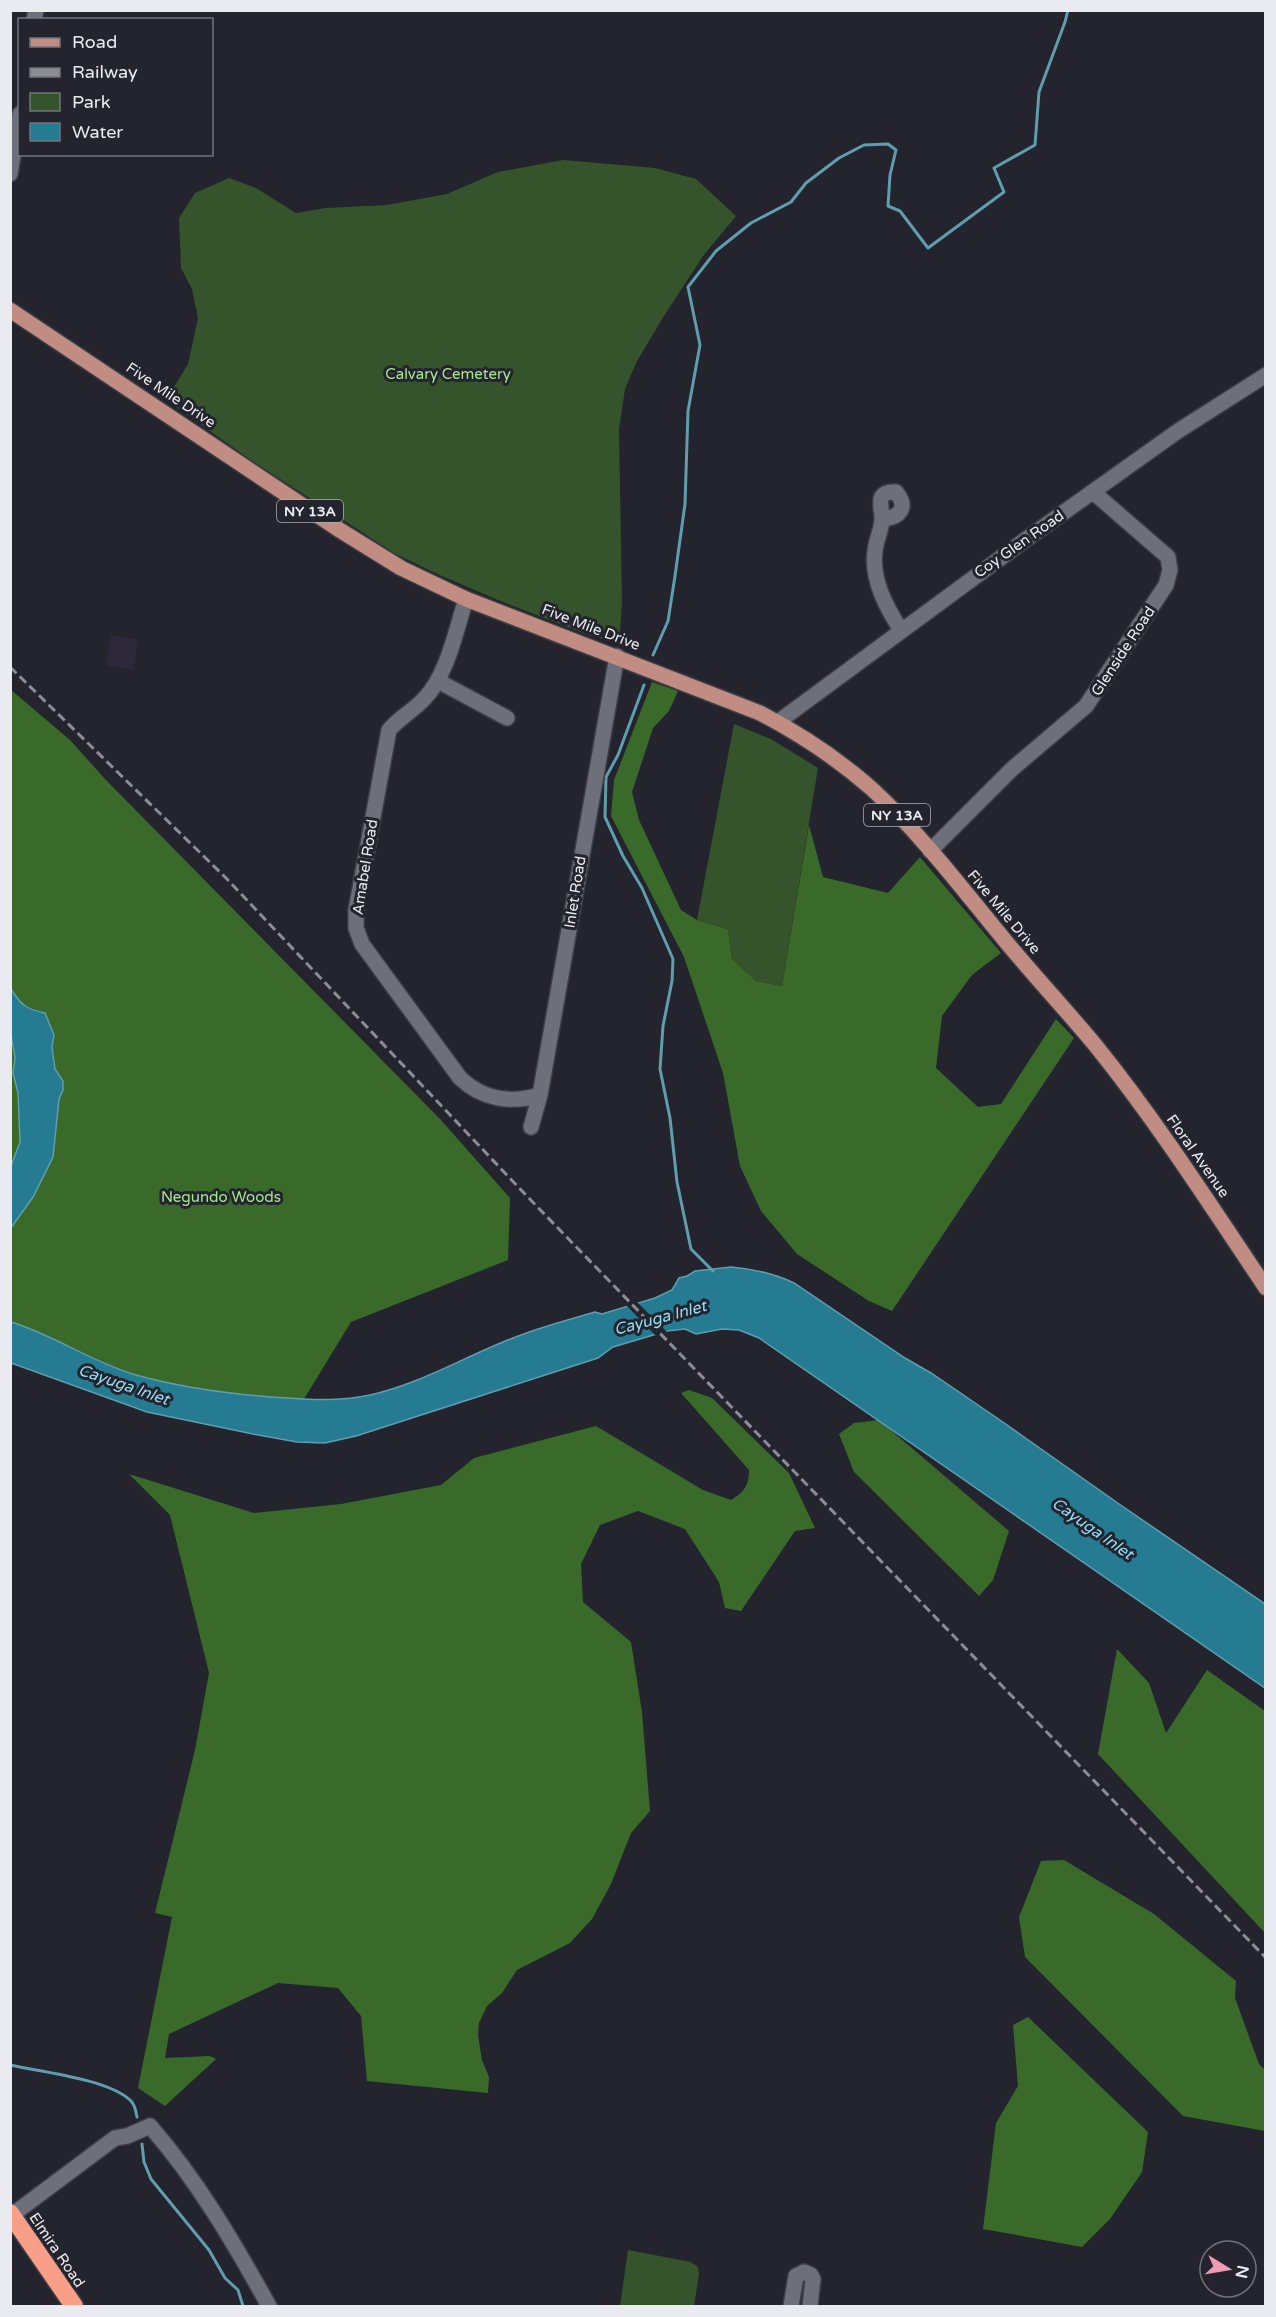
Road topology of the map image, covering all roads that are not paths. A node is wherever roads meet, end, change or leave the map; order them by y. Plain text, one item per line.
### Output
1 (18, 126) edge
2 (10, 174) edge
3 (10, 310) edge
4 (1266, 375) edge
5 (1093, 492) junction
6 (882, 519) dead end
7 (466, 599) junction
8 (902, 630) junction
9 (617, 656) junction
10 (438, 681) junction
11 (507, 718) dead end
12 (778, 722) junction
13 (930, 851) junction
14 (1096, 1047) joint
15 (540, 1095) junction
16 (531, 1127) dead end
17 (1266, 1288) edge
18 (11, 2214) edge
19 (74, 2307) edge
20 (269, 2307) edge
21 (791, 2307) edge
22 (810, 2307) edge

1 - 2 street
3 - 7 main road, Five Mile Drive / NY 13A
4 - 5 street, Coy Glen Road
5 - 8 street, Coy Glen Road
5 - 13 street, Glenside Road
6 - 8 street
7 - 9 main road, Five Mile Drive / NY 13A
7 - 10 street, Amabel Road
8 - 12 street, Coy Glen Road
9 - 12 main road, Five Mile Drive / NY 13A
9 - 15 street, Inlet Road
10 - 11 street
10 - 15 street, Amabel Road
12 - 13 main road, Five Mile Drive / NY 13A
13 - 14 main road, Five Mile Drive / NY 13A
14 - 17 main road, Floral Avenue / NY 13A
15 - 16 street, Inlet Road
18 - 19 highway, Elmira Road
18 - 20 street
21 - 22 street

